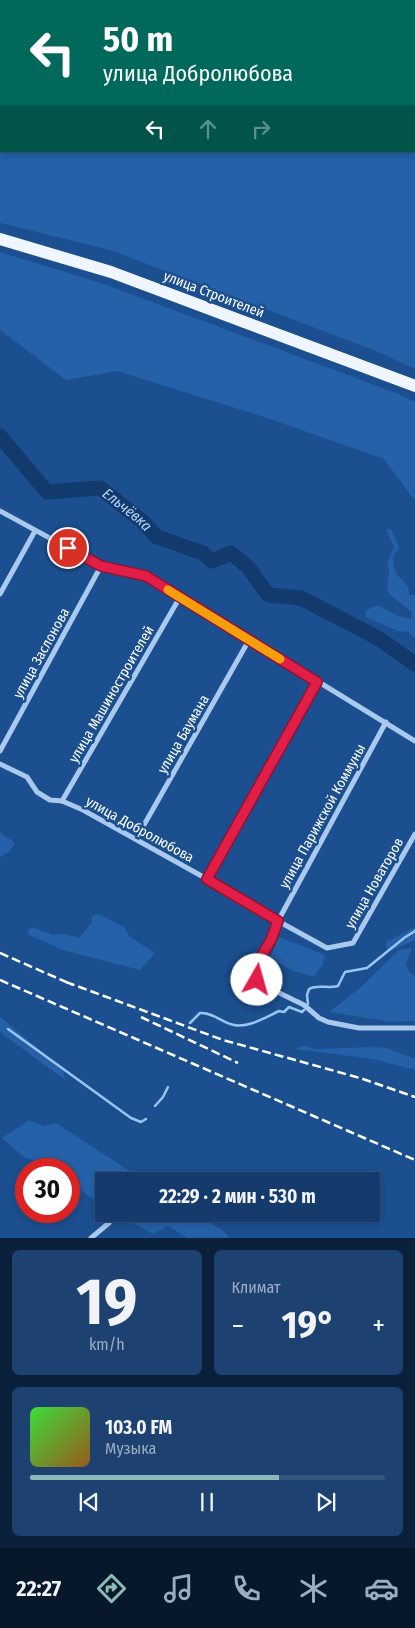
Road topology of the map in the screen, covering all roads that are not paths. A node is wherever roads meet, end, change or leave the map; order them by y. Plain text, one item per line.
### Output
1 (0, 239) edge
2 (415, 386) edge
3 (0, 511) edge
4 (35, 531) junction
5 (101, 566) junction
6 (0, 594) edge
7 (180, 598) junction
8 (249, 640) junction
9 (317, 682) junction
10 (386, 722) junction
11 (415, 741) edge
12 (0, 751) edge
13 (0, 764) edge
14 (62, 801) junction
15 (415, 834) edge
16 (136, 839) junction
17 (207, 879) junction
18 (278, 921) junction
19 (353, 943) joint
20 (415, 1028) edge
21 (108, 1222) dead end
22 (91, 1238) edge

1 - 2 main road, улица Строителей
3 - 4 street
4 - 5 street
4 - 6 street
5 - 7 street
5 - 12 street, улица Заслонова
7 - 8 street
7 - 14 street, улица Машиностроителей
8 - 9 street
8 - 16 street, улица Баумана
9 - 10 street
9 - 17 street
10 - 11 street
10 - 18 street, улица Парижской Коммуны
13 - 14 street, улица Добролюбова
14 - 16 street, улица Добролюбова
15 - 19 street, улица Новаторов
16 - 17 street, улица Добролюбова
17 - 18 street, улица Добролюбова
18 - 19 street, улица Добролюбова
18 - 20 street, улица Парижской Коммуны
21 - 22 street

